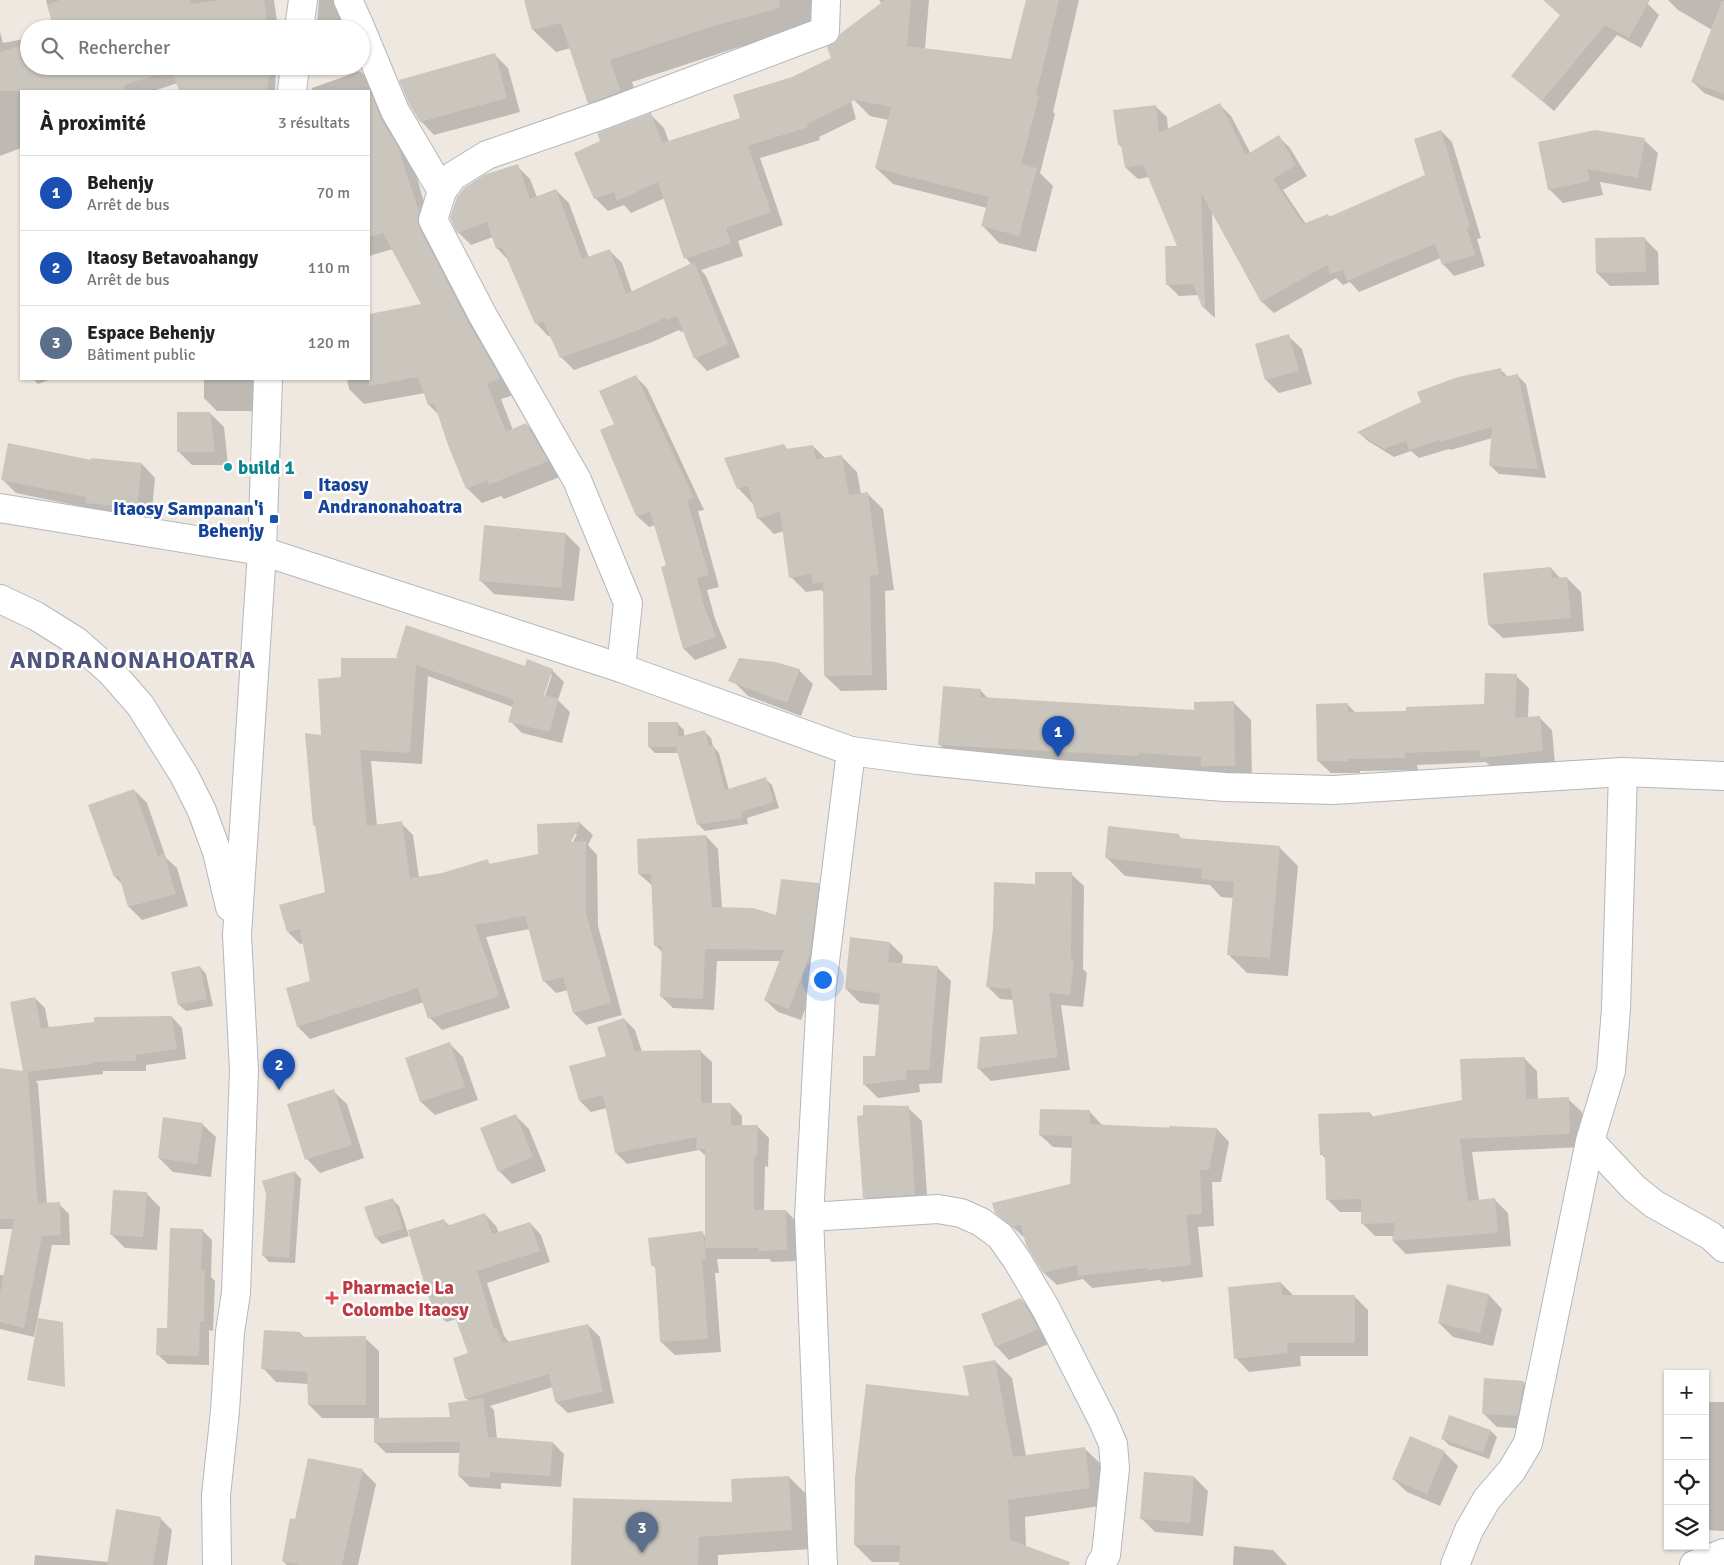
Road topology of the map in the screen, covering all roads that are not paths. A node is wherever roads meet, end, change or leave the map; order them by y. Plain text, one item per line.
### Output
1 (303, 0) edge
2 (348, 0) edge
3 (826, 0) edge
4 (300, 20) edge
5 (357, 20) edge
6 (370, 51) edge
7 (294, 75) edge
8 (292, 90) edge
9 (442, 191) junction
10 (268, 380) edge
11 (0, 508) edge
12 (262, 551) junction
13 (0, 599) edge
14 (621, 668) junction
15 (851, 751) junction
16 (1623, 772) junction
17 (1724, 776) edge
18 (237, 935) junction
19 (1590, 1141) junction
20 (809, 1217) junction
21 (1724, 1248) edge
22 (1724, 1553) edge
23 (217, 1565) edge
24 (823, 1565) edge
25 (1100, 1565) edge
26 (1455, 1565) edge
27 (1694, 1565) edge

1 - 4 street
2 - 5 street
3 - 9 street
6 - 9 street
7 - 8 street
9 - 14 street
10 - 12 street
11 - 12 street
12 - 14 street
12 - 18 street
13 - 18 street
14 - 15 street
15 - 16 street
15 - 20 street
16 - 17 street
16 - 19 street
18 - 23 street
19 - 21 street
19 - 26 street
20 - 24 street
20 - 25 street
22 - 27 street

